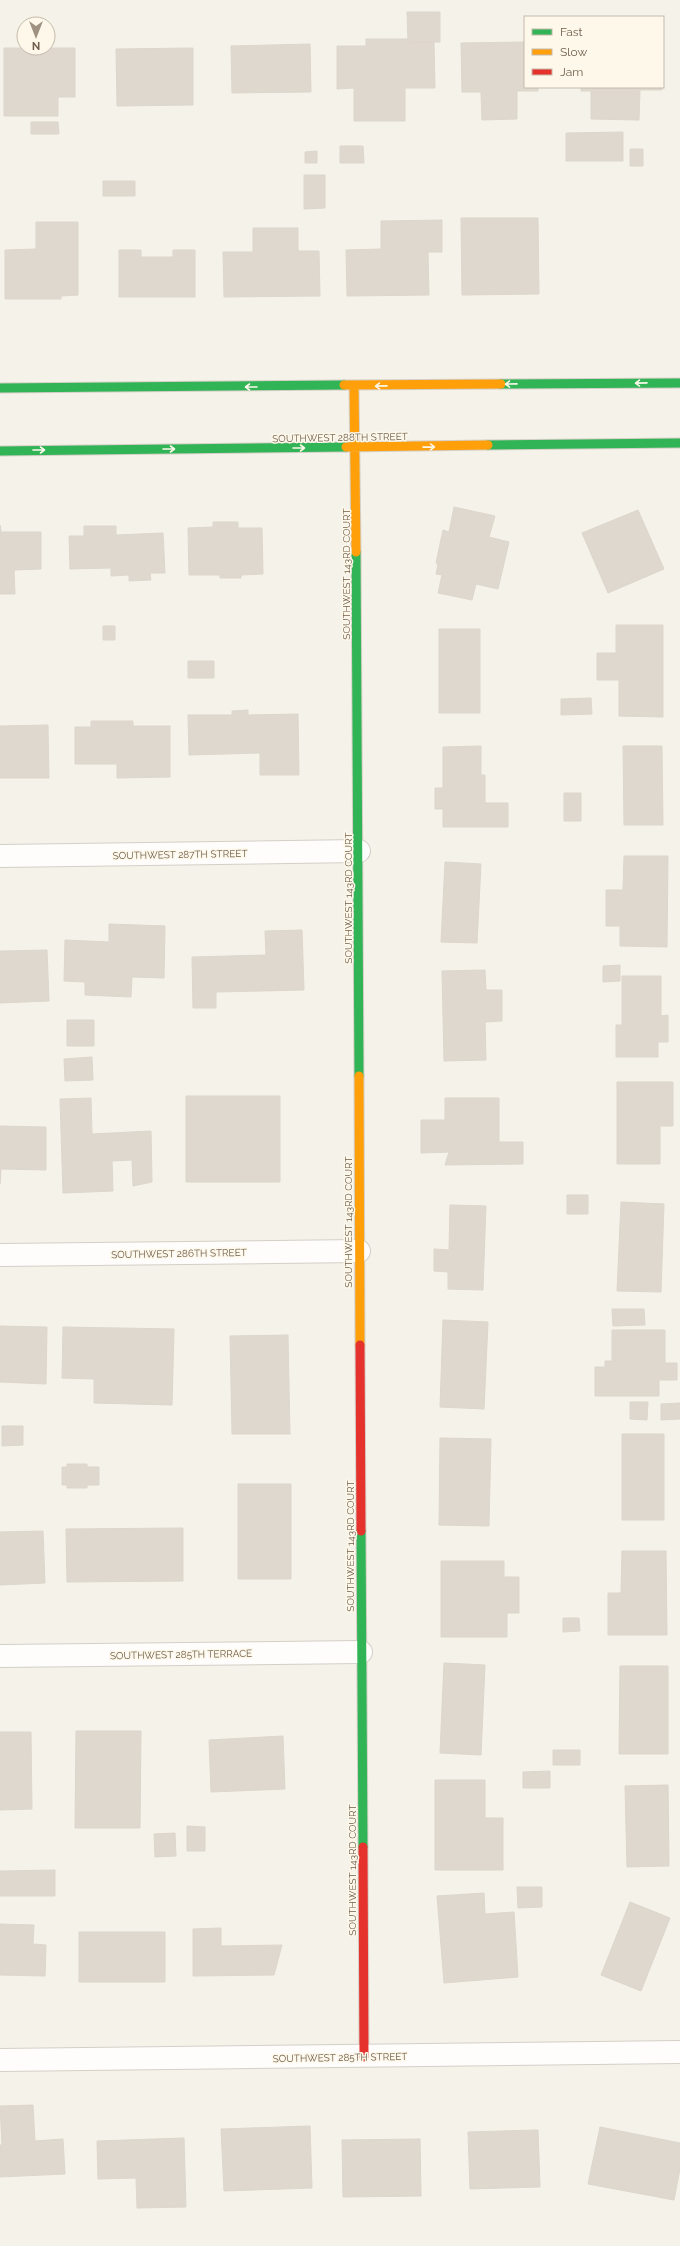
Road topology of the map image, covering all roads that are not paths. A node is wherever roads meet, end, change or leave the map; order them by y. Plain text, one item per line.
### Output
1 (680, 382) edge
2 (354, 386) junction
3 (0, 388) edge
4 (680, 443) edge
5 (356, 448) junction
6 (0, 451) edge
7 (359, 851) junction
8 (0, 856) edge
9 (359, 1251) junction
10 (0, 1255) edge
11 (361, 1652) junction
12 (0, 1656) edge
13 (680, 2052) edge
14 (364, 2057) junction
15 (0, 2060) edge

1 -> 2 street
2 -> 3 street
2 - 5 street, SOUTHWEST 143RD COURT
5 -> 4 street, SOUTHWEST 288TH STREET
6 -> 5 street, SOUTHWEST 288TH STREET
5 - 7 street, SOUTHWEST 143RD COURT
7 - 8 street, SOUTHWEST 287TH STREET
7 - 9 street, SOUTHWEST 143RD COURT
9 - 10 street, SOUTHWEST 286TH STREET
9 - 11 street, SOUTHWEST 143RD COURT
11 - 12 street, SOUTHWEST 285TH TERRACE
11 - 14 street, SOUTHWEST 143RD COURT
13 - 14 street, SOUTHWEST 285TH STREET
14 - 15 street, SOUTHWEST 285TH STREET

